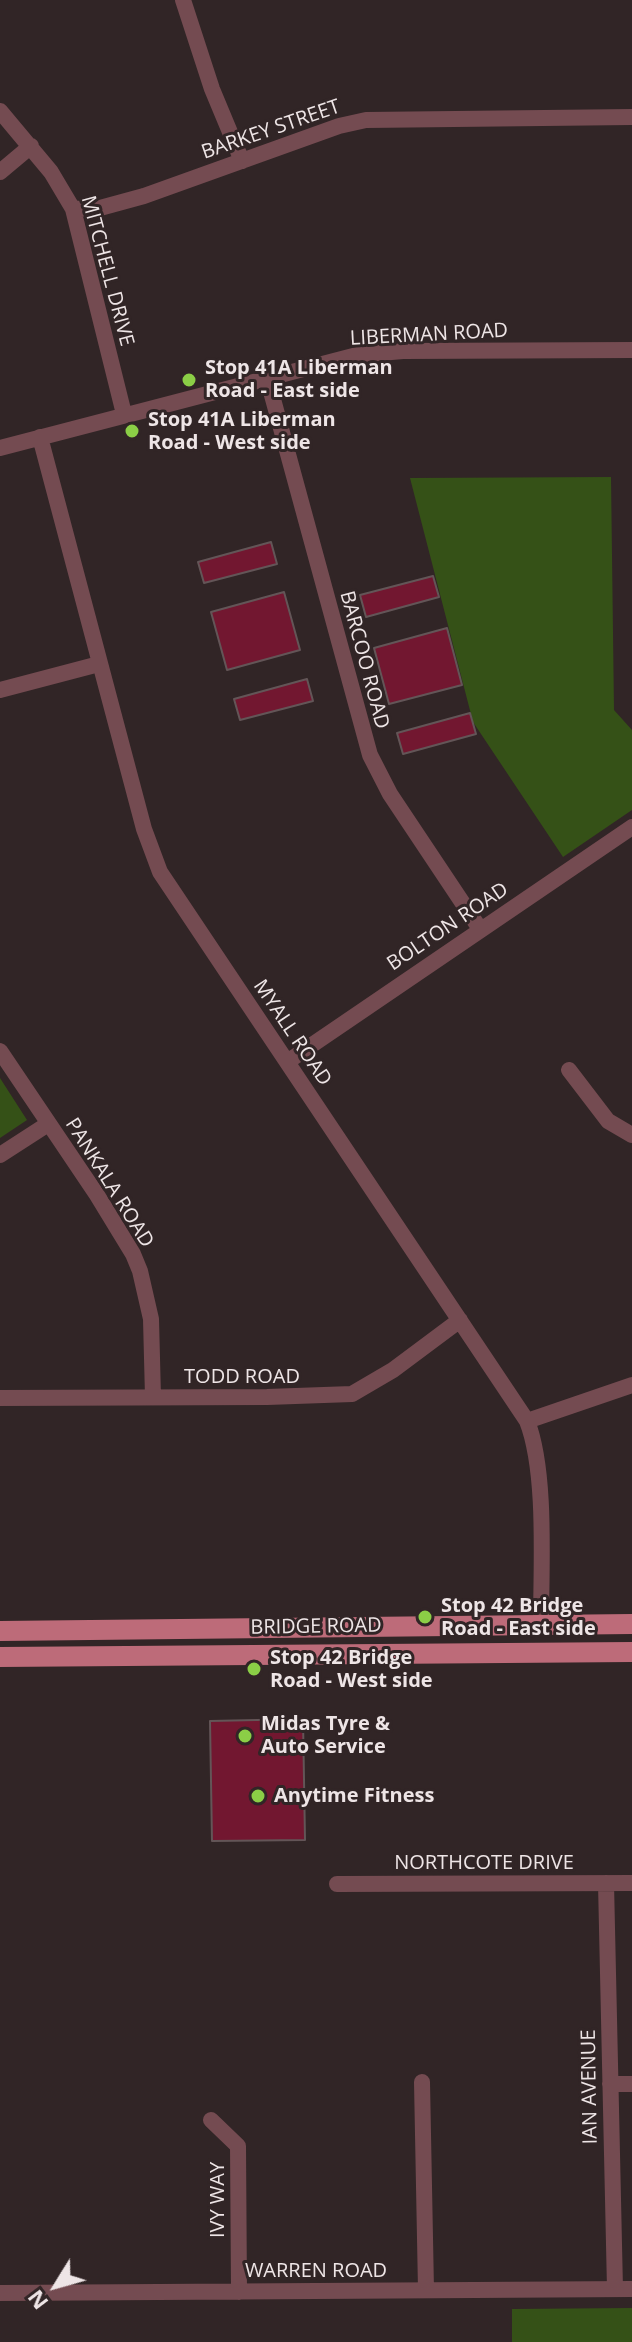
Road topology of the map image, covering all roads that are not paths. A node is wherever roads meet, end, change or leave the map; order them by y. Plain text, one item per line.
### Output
1 (183, 0) edge
2 (0, 111) edge
3 (632, 117) edge
4 (31, 146) junction
5 (242, 161) junction
6 (0, 172) edge
7 (73, 209) junction
8 (632, 350) edge
9 (267, 377) junction
10 (124, 414) junction
11 (40, 437) junction
12 (0, 448) edge
13 (99, 664) junction
14 (0, 690) edge
15 (632, 827) edge
16 (480, 929) junction
17 (0, 1051) edge
18 (287, 1062) junction
19 (569, 1070) dead end
20 (48, 1124) junction
21 (632, 1135) edge
22 (0, 1155) edge
23 (460, 1320) junction
24 (632, 1385) edge
25 (153, 1397) junction
26 (0, 1398) edge
27 (527, 1421) junction
28 (632, 1624) edge
29 (541, 1625) junction
30 (0, 1631) edge
31 (542, 1652) junction
32 (632, 1652) edge
33 (0, 1657) edge
34 (606, 1883) junction
35 (632, 1883) edge
36 (337, 1884) dead end
37 (422, 2082) dead end
38 (610, 2084) junction
39 (632, 2084) edge
40 (211, 2120) dead end
41 (623, 2289) edge
42 (426, 2290) junction
43 (239, 2292) junction
44 (0, 2293) edge

1 - 5 street
2 - 4 street, MITCHELL DRIVE
3 - 5 street, BARKEY STREET
4 - 6 street
4 - 7 street, MITCHELL DRIVE
5 - 7 street, BARKEY STREET
7 - 10 street, MITCHELL DRIVE
8 - 9 street, LIBERMAN ROAD
9 - 10 street, LIBERMAN ROAD
9 - 16 street, BARCOO ROAD
10 - 11 street, LIBERMAN ROAD
11 - 12 street, LIBERMAN ROAD
11 - 13 street, MYALL ROAD
13 - 14 street
13 - 18 street, MYALL ROAD
15 - 16 street, BOLTON ROAD
16 - 18 street, BOLTON ROAD
17 - 20 street, PANKALA ROAD
18 - 23 street, MYALL ROAD
19 - 21 street
20 - 22 street
20 - 25 street, PANKALA ROAD
23 - 25 street, TODD ROAD
23 - 27 street, MYALL ROAD
24 - 27 street
25 - 26 street, TODD ROAD
27 - 29 street, MYALL ROAD
28 - 29 main road, BRIDGE ROAD
29 - 30 main road, BRIDGE ROAD
29 - 31 main road
31 - 32 main road, BRIDGE ROAD
31 - 33 main road, BRIDGE ROAD
34 - 35 street, NORTHCOTE DRIVE
34 - 36 street, NORTHCOTE DRIVE
34 - 38 street, IAN AVENUE
37 - 42 street
38 - 39 street
38 - 41 street, IAN AVENUE
40 - 43 street, IVY WAY
41 - 42 street, WARREN ROAD
42 - 43 street, WARREN ROAD
43 - 44 street, WARREN ROAD

